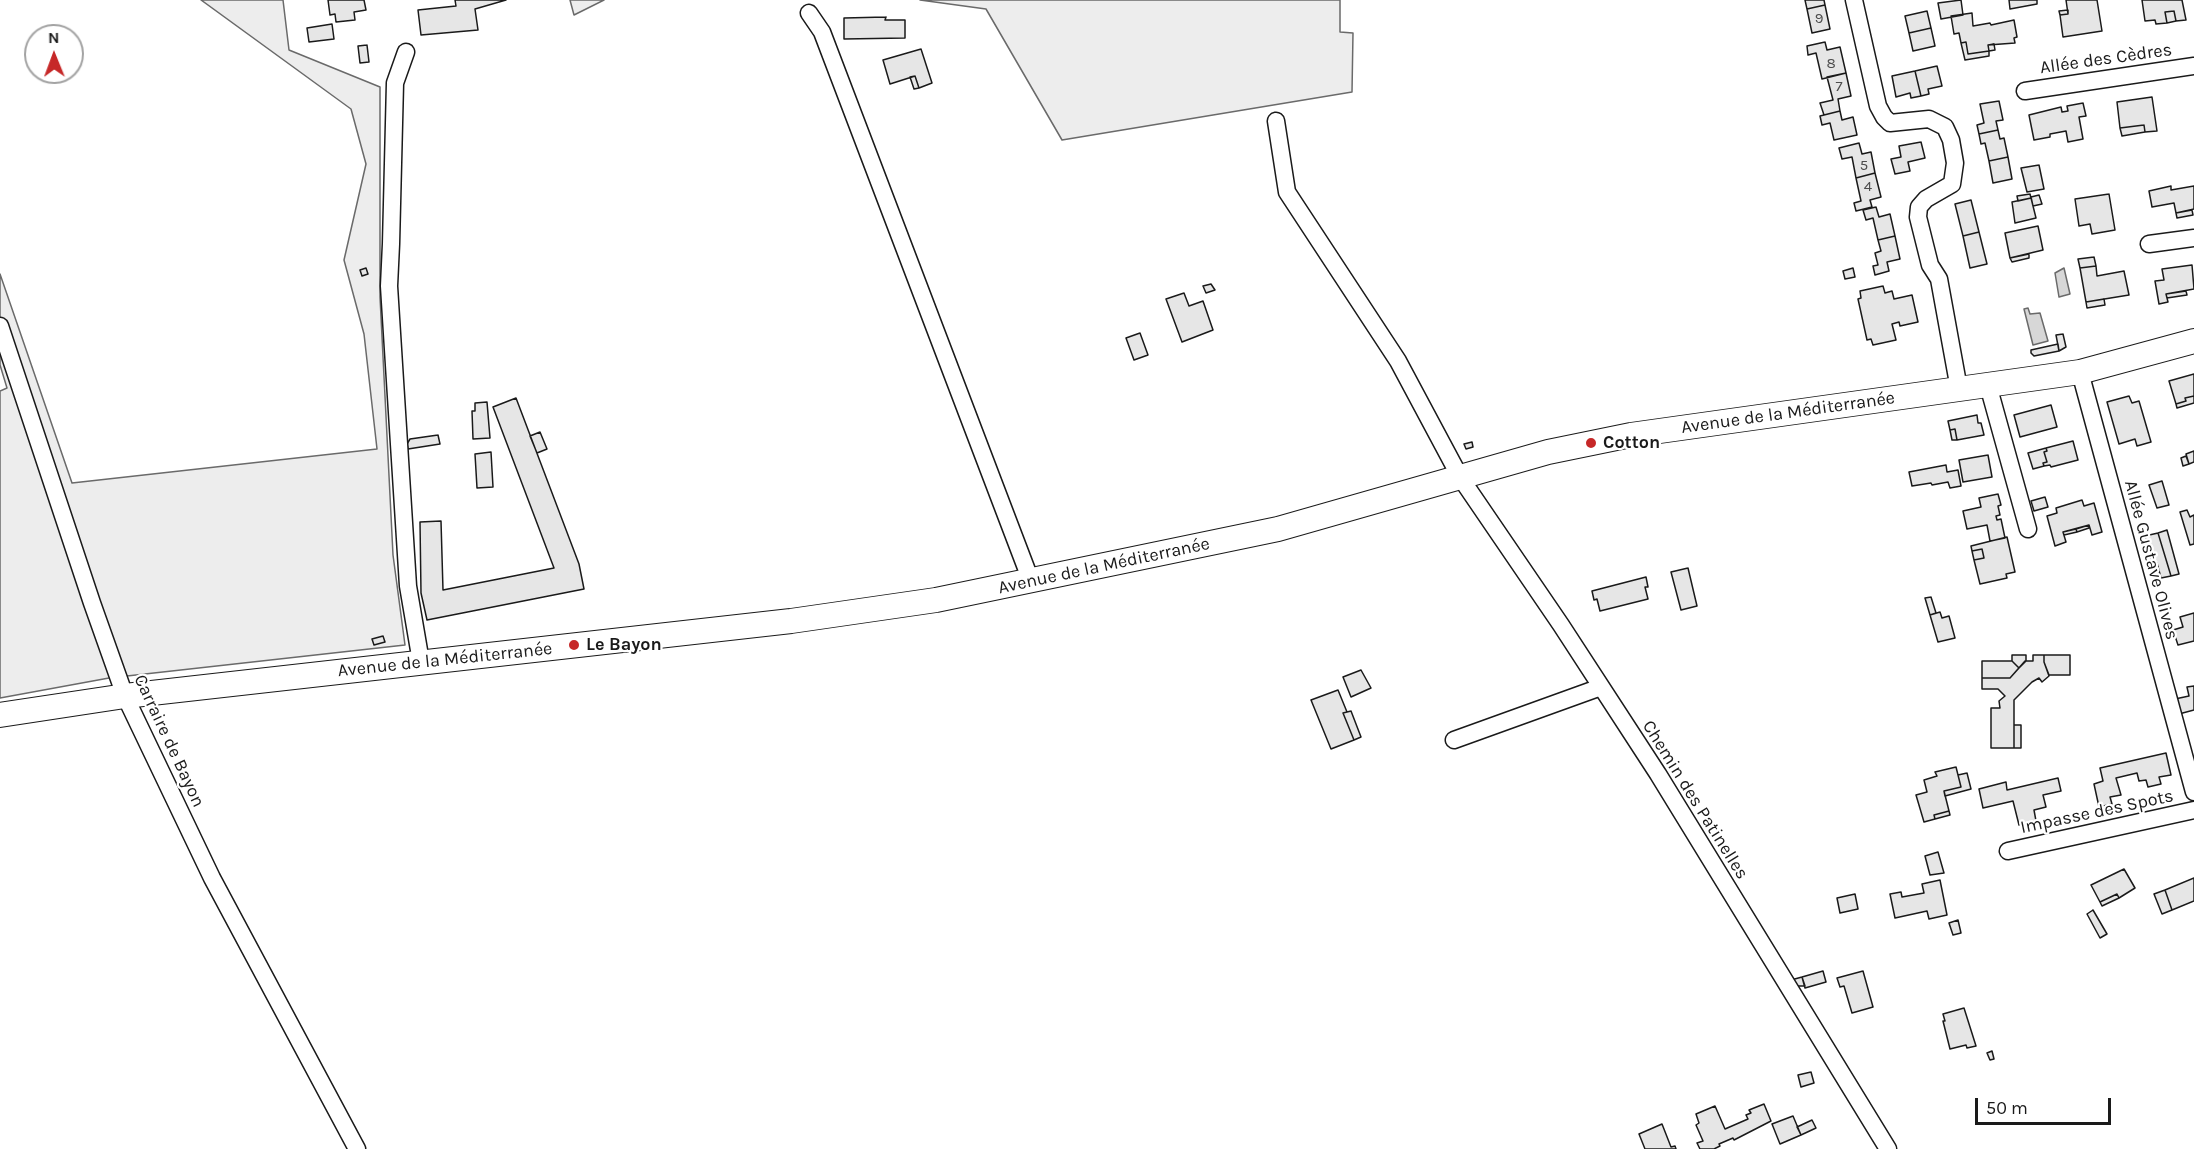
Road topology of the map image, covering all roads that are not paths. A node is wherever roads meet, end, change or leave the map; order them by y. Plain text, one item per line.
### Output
1 (1854, 0) edge
2 (809, 13) dead end
3 (406, 52) dead end
4 (2194, 66) edge
5 (2025, 91) dead end
6 (1276, 121) dead end
7 (2194, 238) edge
8 (2149, 244) dead end
9 (0, 326) edge
10 (2194, 341) edge
11 (2080, 372) junction
12 (1988, 385) junction
13 (1959, 389) junction
14 (1460, 477) junction
15 (2028, 529) dead end
16 (1032, 581) junction
17 (421, 662) junction
18 (1601, 687) junction
19 (125, 696) junction
20 (0, 715) edge
21 (1454, 740) dead end
22 (2194, 792) edge
23 (2194, 810) edge
24 (2008, 851) dead end
25 (357, 1149) edge
26 (1888, 1149) edge

1 - 13 street
2 - 16 street
3 - 17 street
4 - 5 street, Allée des Cèdres
6 - 14 street, Chemin des Patinelles
7 - 8 street
9 - 19 street, Carraire de Bayon
10 - 11 main road, Avenue de la Méditerranée
11 - 12 main road, Avenue de la Méditerranée
11 - 22 street, Allée Gustave Olives
12 - 13 main road, Avenue de la Méditerranée
12 - 15 street
13 - 14 main road, Avenue de la Méditerranée
14 - 16 main road, Avenue de la Méditerranée
14 - 18 street, Chemin des Patinelles
16 - 17 main road, Avenue de la Méditerranée
17 - 19 main road, Avenue de la Méditerranée
18 - 21 street
18 - 26 street, Chemin des Patinelles
19 - 20 main road, Avenue de la Méditerranée
19 - 25 street, Carraire de Bayon
23 - 24 street, Impasse des Spots

